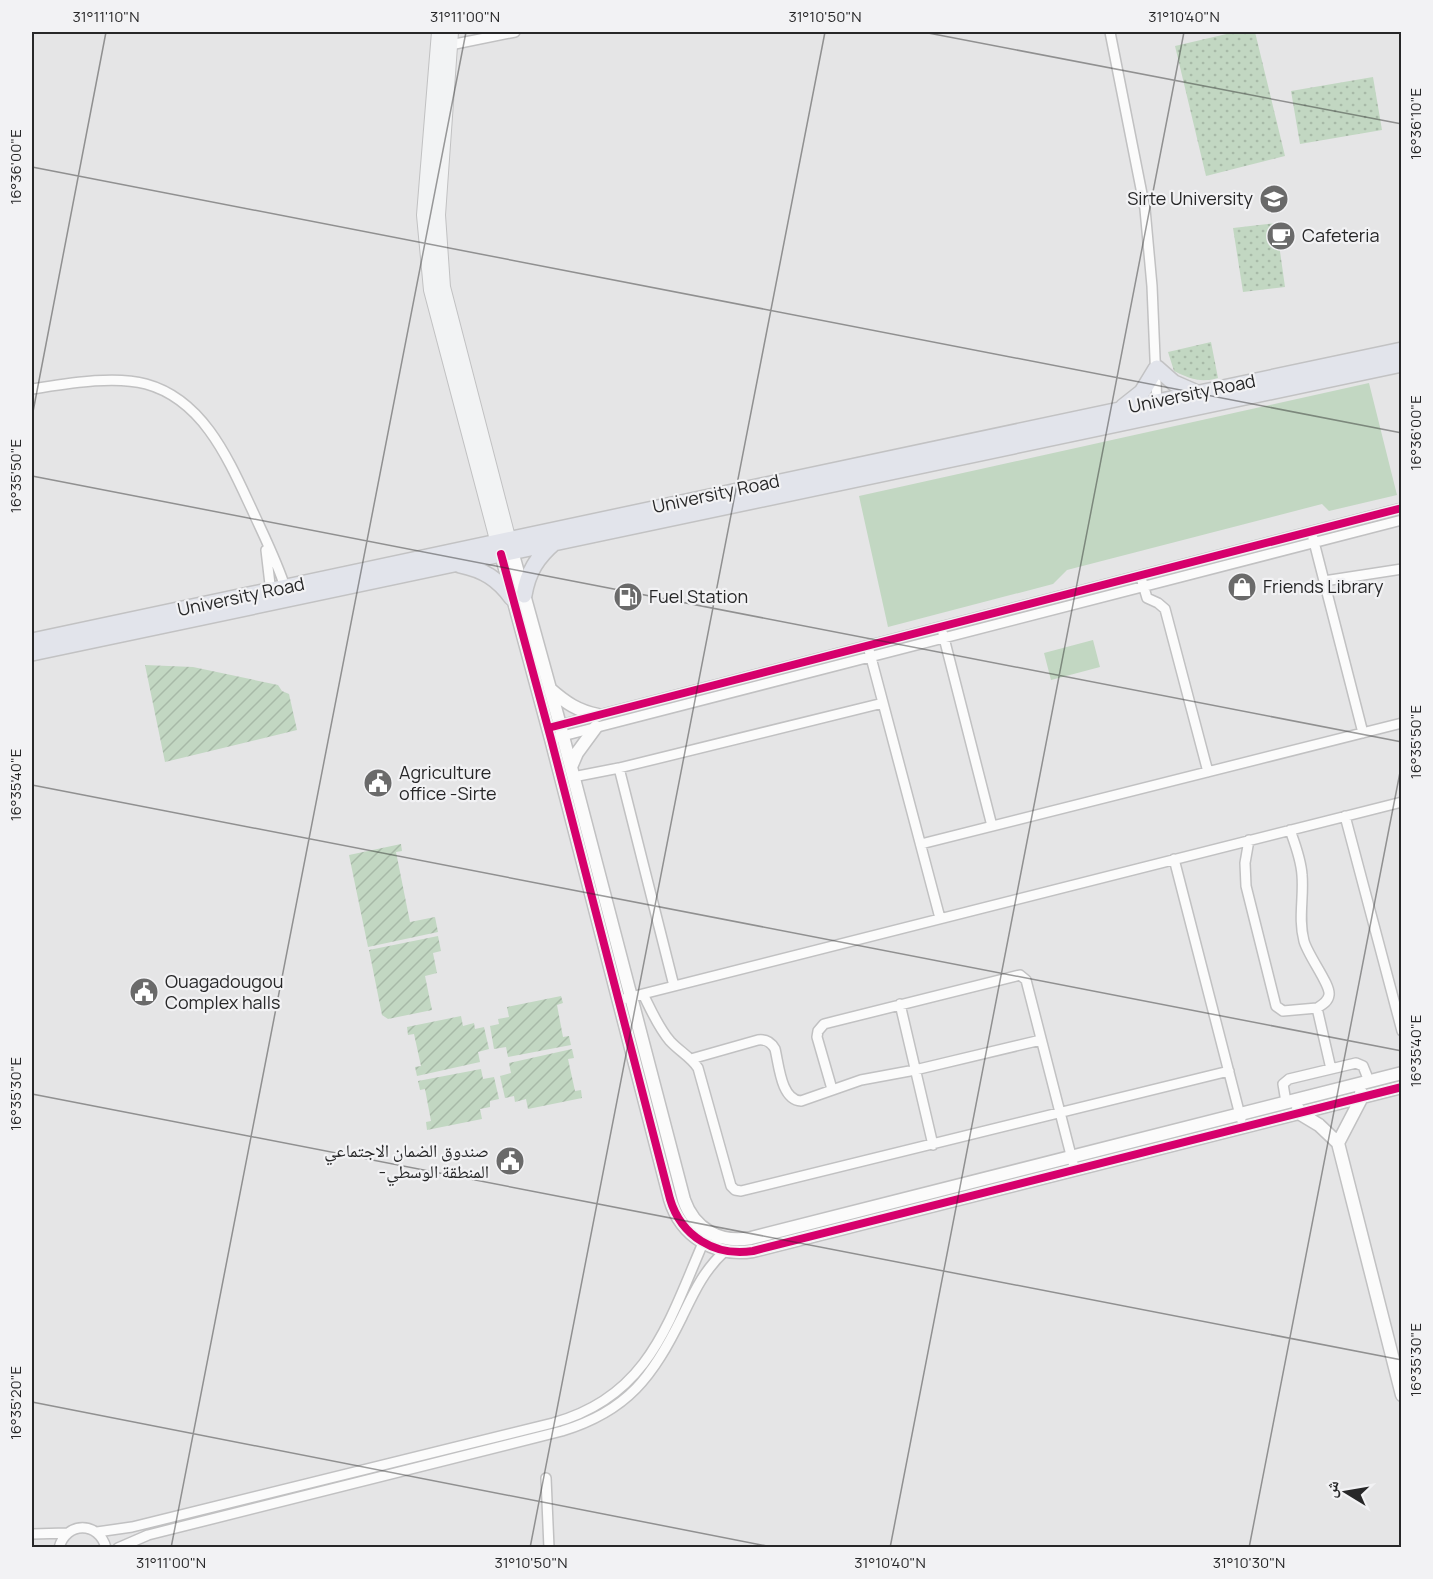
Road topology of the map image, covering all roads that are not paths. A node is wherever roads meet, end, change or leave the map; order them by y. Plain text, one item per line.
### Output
1 (439, 32) edge
2 (515, 32) edge
3 (1110, 32) edge
4 (451, 38) edge
5 (1401, 350) edge
6 (1401, 364) edge
7 (1156, 365) junction
8 (32, 389) edge
9 (1197, 393) junction
10 (1160, 408) junction
11 (1120, 409) junction
12 (875, 468) junction
13 (1401, 508) edge
14 (638, 518) junction
15 (1401, 520) edge
16 (1311, 531) junction
17 (265, 539) junction
18 (555, 542) junction
19 (1314, 542) junction
20 (505, 546) junction
21 (455, 563) junction
22 (1401, 569) edge
23 (1140, 576) junction
24 (1324, 581) junction
25 (1143, 586) junction
26 (279, 595) junction
27 (518, 597) junction
28 (941, 627) junction
29 (944, 638) junction
30 (32, 641) edge
31 (868, 646) junction
32 (32, 653) edge
33 (871, 656) junction
34 (549, 688) junction
35 (883, 703) junction
36 (597, 721) junction
37 (1401, 723) edge
38 (555, 732) junction
39 (1363, 733) junction
40 (619, 768) junction
41 (572, 772) junction
42 (1208, 772) junction
43 (1401, 802) edge
44 (1345, 816) junction
45 (992, 826) junction
46 (1290, 830) junction
47 (1249, 840) junction
48 (921, 844) junction
49 (1174, 859) junction
50 (940, 918) junction
51 (674, 986) junction
52 (630, 997) junction
53 (900, 1004) junction
54 (1317, 1008) junction
55 (1401, 1026) edge
56 (1041, 1040) junction
57 (691, 1059) junction
58 (1331, 1069) junction
59 (915, 1070) junction
60 (1229, 1071) junction
61 (1401, 1072) edge
62 (1364, 1082) junction
63 (1401, 1087) edge
64 (832, 1089) junction
65 (1362, 1097) junction
66 (1291, 1101) junction
67 (1060, 1112) junction
68 (1299, 1113) junction
69 (1240, 1114) junction
70 (1243, 1127) junction
71 (1338, 1143) junction
72 (933, 1145) junction
73 (1071, 1157) junction
74 (1074, 1171) junction
75 (689, 1223) junction
76 (703, 1243) junction
77 (726, 1245) junction
78 (1401, 1395) edge
79 (546, 1478) dead end
80 (97, 1532) junction
81 (67, 1533) junction
82 (32, 1534) edge
83 (59, 1548) edge
84 (106, 1548) edge
85 (118, 1548) edge
86 (549, 1548) edge

1 - 20 main road
2 - 4 street
3 - 7 street
4 - 20 main road
5 - 9 highway, University Road
6 - 10 highway, University Road
7 - 9 highway
7 - 10 street
7 - 11 highway
8 - 17 street
9 - 10 highway, University Road
10 - 11 highway, University Road
10 - 12 highway, University Road
11 - 12 highway, University Road
12 - 14 highway, University Road
13 - 16 street
14 - 18 highway, University Road
14 - 20 highway, University Road
15 - 19 street
16 - 19 street
16 - 23 street
17 - 26 street
17 - 26 street
18 - 20 highway, University Road
18 - 27 highway
19 - 24 street
19 - 25 street
20 - 21 highway, University Road
20 - 26 highway, University Road
20 - 27 street
21 - 26 highway, University Road
21 - 27 highway
22 - 24 street
23 - 25 street
23 - 28 street
24 - 39 street
25 - 29 street
25 - 42 street
26 - 30 highway, University Road
26 - 32 highway, University Road
27 - 34 street
27 - 38 street
28 - 29 street
28 - 31 street
29 - 33 street
29 - 45 street
31 - 33 street
31 - 36 street
33 - 35 street
33 - 36 street
34 - 36 street
34 - 38 street
35 - 40 street
35 - 48 street
36 - 38 street
36 - 41 street
37 - 39 street
38 - 41 street
38 - 52 street
39 - 42 street
40 - 41 street
40 - 51 street
41 - 52 street
42 - 45 street
43 - 44 street
44 - 46 street
44 - 55 street
45 - 48 street
46 - 47 street
46 - 54 street
47 - 49 street
47 - 54 street
48 - 50 street
49 - 50 street
49 - 60 street
50 - 51 street
51 - 52 street
52 - 57 street
52 - 75 street
53 - 56 street
53 - 59 street
53 - 64 street
54 - 58 street
56 - 59 street
56 - 67 street
57 - 64 street
57 - 72 street
58 - 62 street
58 - 66 street
59 - 64 street
59 - 72 street
60 - 67 street
60 - 69 street
61 - 62 street
62 - 65 street
62 - 66 street
63 - 65 street
65 - 68 street
65 - 71 street
66 - 68 street
66 - 69 street
67 - 72 street
67 - 73 street
68 - 70 street
68 - 71 street
69 - 70 street
69 - 73 street
70 - 74 street
71 - 78 street
73 - 74 street
73 - 77 street
74 - 77 street
75 - 76 street
75 - 77 street
76 - 77 street
76 - 80 street
77 - 85 street
79 - 86 street
80 - 81 street
80 - 84 street
81 - 82 street
81 - 83 street

